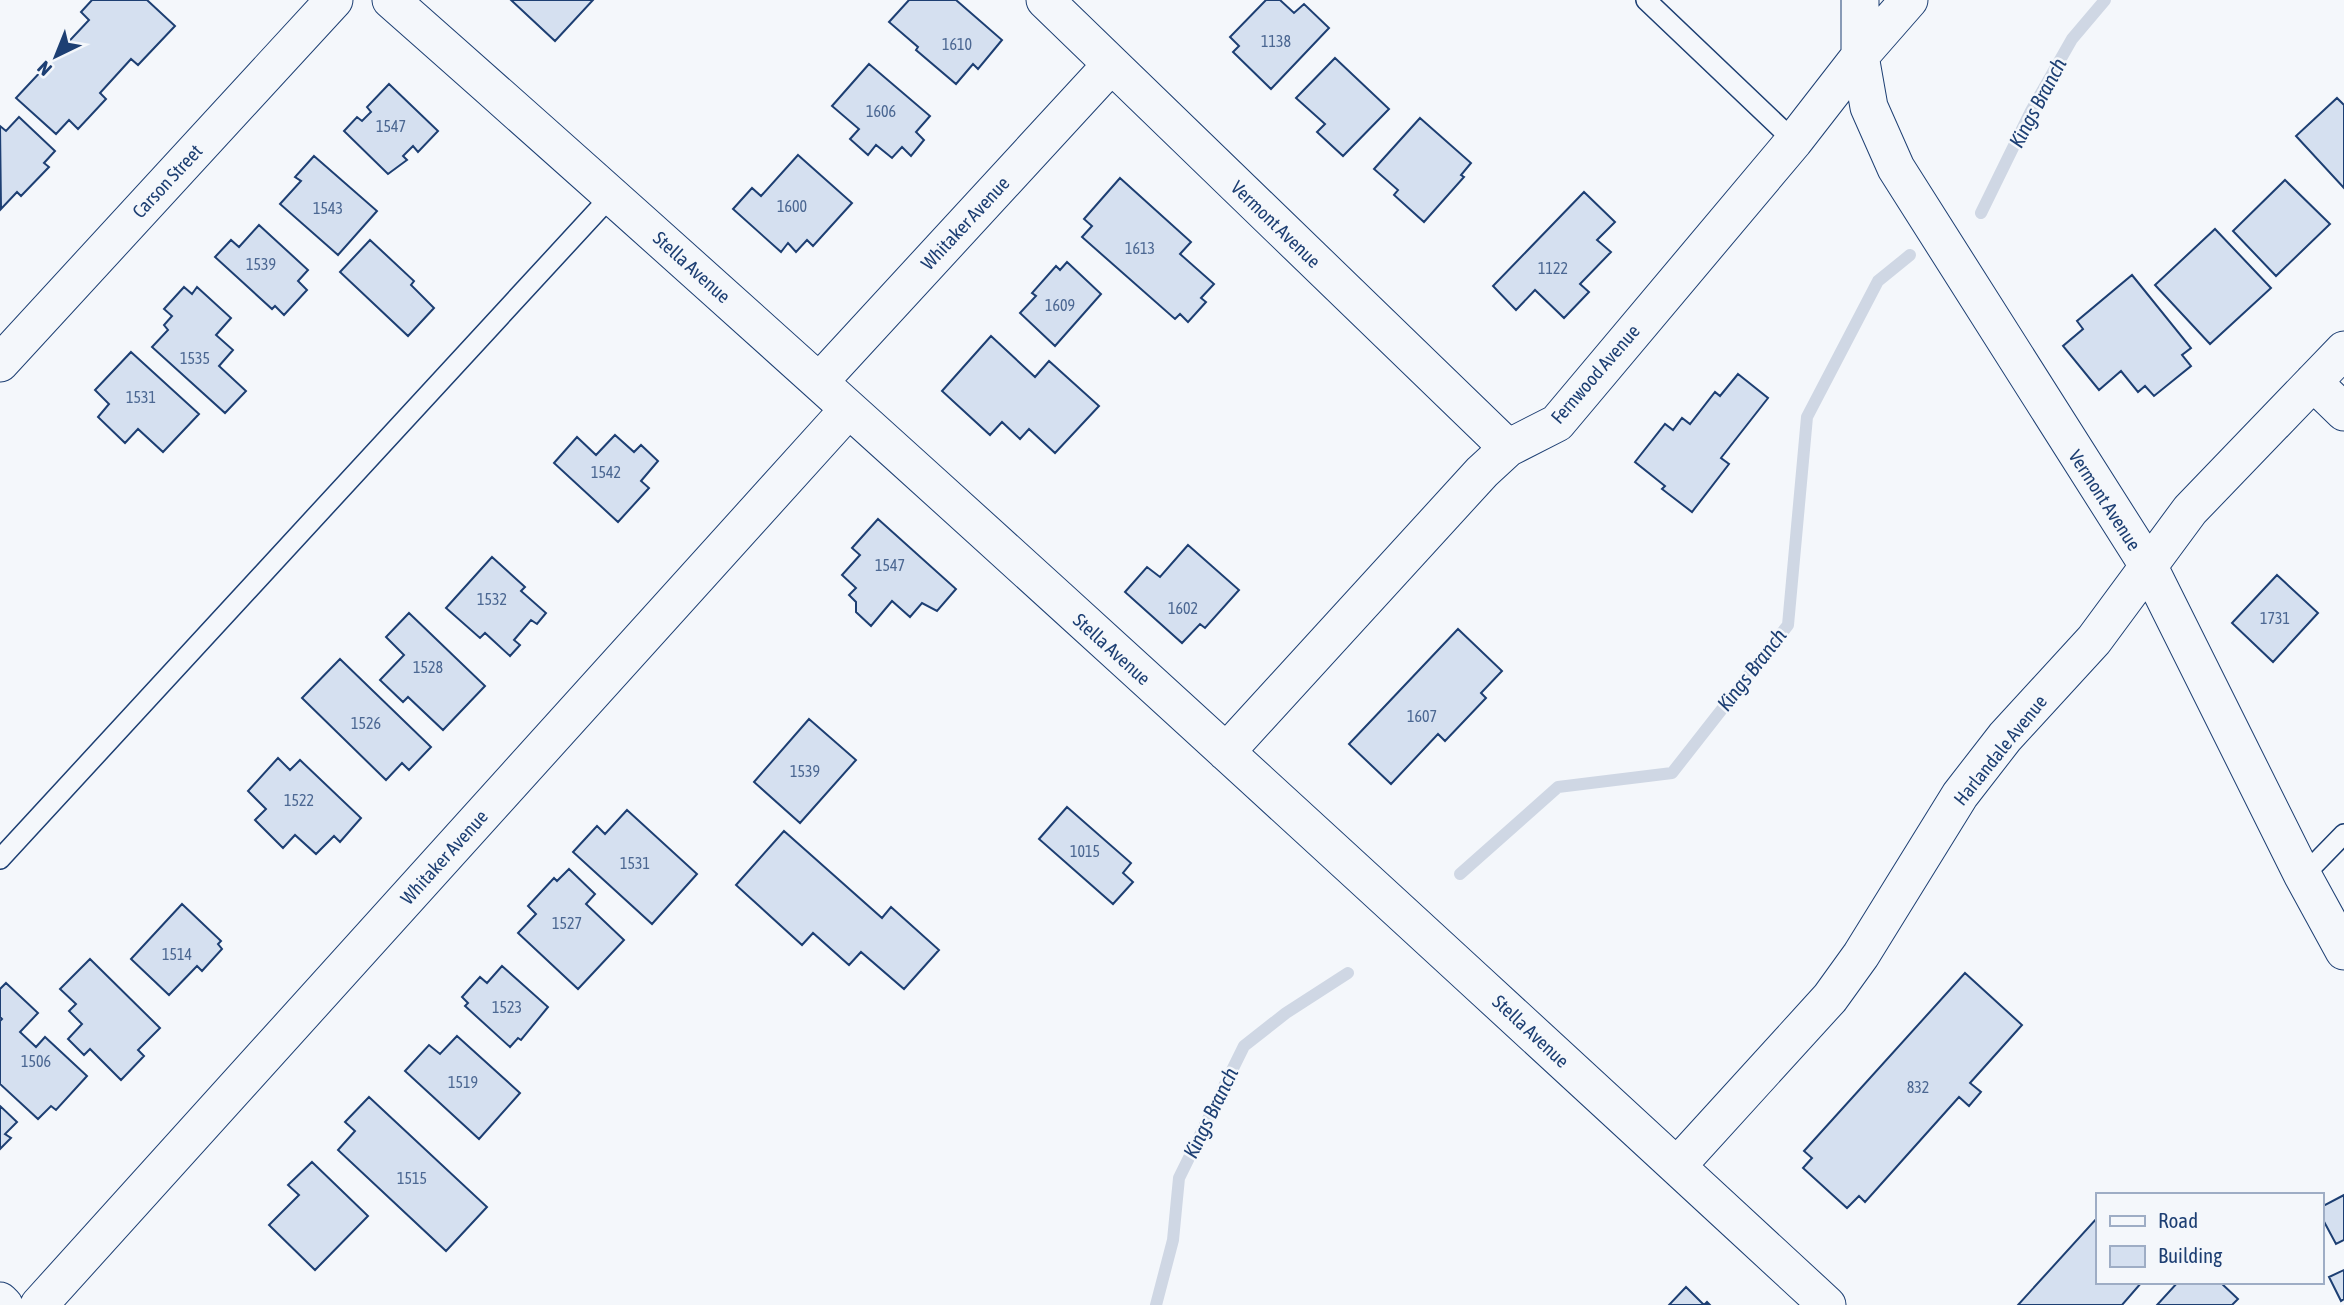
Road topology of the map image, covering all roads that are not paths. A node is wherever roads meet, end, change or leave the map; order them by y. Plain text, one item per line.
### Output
1 (334, 0) edge
2 (391, 0) edge
3 (1045, 0) edge
4 (1646, 0) edge
5 (1860, 0) edge
6 (1909, 0) edge
7 (1860, 55) junction
8 (1111, 65) junction
9 (1794, 141) junction
10 (612, 195) junction
11 (2344, 350) edge
12 (0, 363) edge
13 (819, 382) junction
14 (2313, 382) junction
15 (848, 410) junction
16 (2344, 412) edge
17 (1508, 448) junction
18 (2149, 568) junction
19 (1226, 752) junction
20 (2344, 834) edge
21 (0, 859) edge
22 (2303, 876) junction
23 (2344, 951) edge
24 (1677, 1167) junction
25 (0, 1301) edge
26 (4, 1305) edge
27 (39, 1305) edge
28 (1827, 1305) edge

1 - 12 street, Carson Street
2 - 10 street, Stella Avenue
3 - 8 street, Vermont Avenue
4 - 9 lane
5 - 7 street, Vermont Avenue
6 - 7 street, Fernwood Avenue
7 - 9 street, Fernwood Avenue
7 - 18 street, Vermont Avenue
8 - 13 street, Whitaker Avenue
8 - 17 street, Vermont Avenue
9 - 17 street, Fernwood Avenue
10 - 13 street, Stella Avenue
10 - 21 lane
11 - 14 street, Harlandale Avenue
13 - 15 street, Stella Avenue
14 - 16 street
14 - 18 street, Harlandale Avenue
15 - 19 street, Stella Avenue
15 - 27 street, Whitaker Avenue
17 - 19 street, Fernwood Avenue
18 - 22 street, Vermont Avenue
18 - 24 street, Harlandale Avenue
19 - 24 street, Stella Avenue
20 - 22 lane
22 - 23 street, Vermont Avenue
24 - 28 street, Stella Avenue
25 - 26 street

